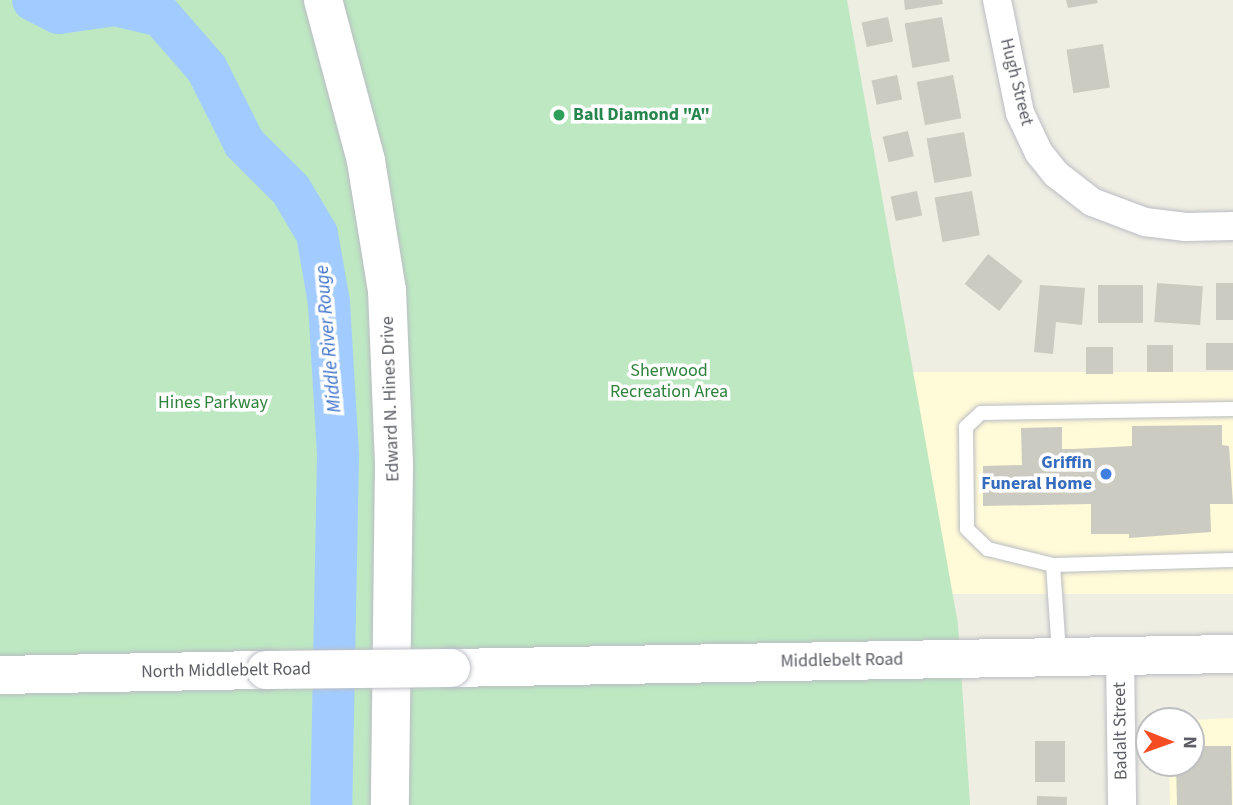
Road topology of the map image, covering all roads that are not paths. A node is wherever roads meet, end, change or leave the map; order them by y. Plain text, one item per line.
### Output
1 (323, 0) edge
2 (998, 0) edge
3 (1233, 226) edge
4 (1233, 408) edge
5 (1233, 560) edge
6 (1053, 565) junction
7 (1233, 654) edge
8 (1121, 656) junction
9 (1059, 657) junction
10 (451, 668) joint
11 (0, 675) edge
12 (390, 805) edge
13 (1122, 805) edge

1 - 12 main road, Edward N. Hines Drive
2 - 3 street, Hugh Street
4 - 6 lane
5 - 6 lane
6 - 9 lane
7 - 8 main road, Middlebelt Road
8 - 9 main road, Middlebelt Road
8 - 13 street, Badalt Street
9 - 10 main road, Middlebelt Road
10 - 11 main road, North Middlebelt Road, bridge

